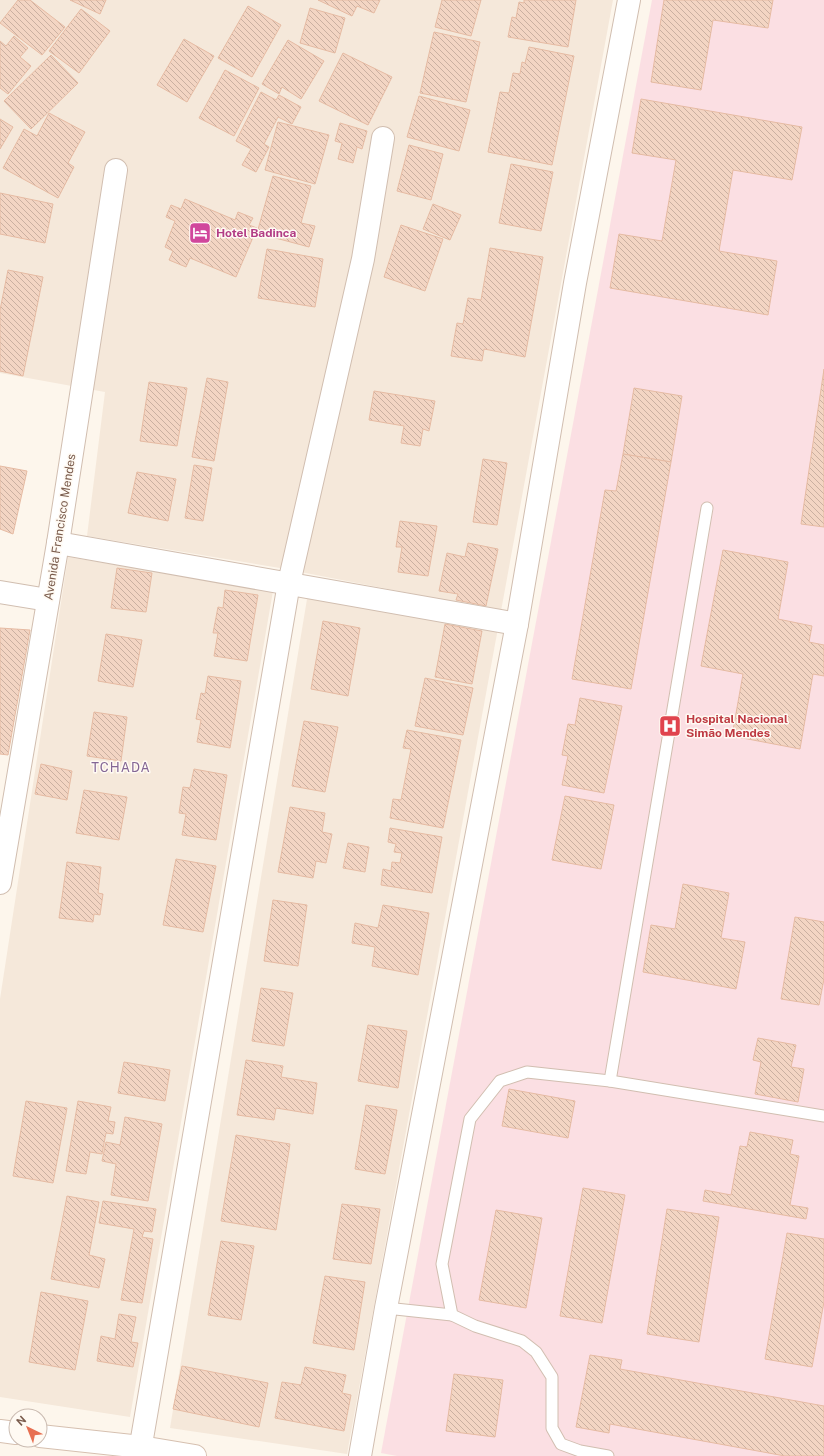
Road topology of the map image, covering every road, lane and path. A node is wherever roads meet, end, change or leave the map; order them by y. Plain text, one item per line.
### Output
1 (629, 0) edge
2 (383, 138) dead end
3 (116, 170) dead end
4 (707, 508) dead end
5 (58, 543) junction
6 (289, 583) junction
7 (0, 592) edge
8 (48, 600) junction
9 (517, 624) junction
10 (0, 883) edge
11 (610, 1081) junction
12 (824, 1116) edge
13 (386, 1308) junction
14 (452, 1315) junction
15 (48, 1437) edge
16 (140, 1452) edge
17 (195, 1456) edge
18 (360, 1456) edge
19 (608, 1456) edge

1 - 9 street
2 - 6 street
3 - 5 street, Avenida Francisco Mendes
4 - 11 lane
5 - 6 street
5 - 8 street, Avenida Francisco Mendes
6 - 9 street
6 - 16 street
7 - 8 street
8 - 10 street, Avenida Francisco Mendes
9 - 13 street
11 - 12 lane
11 - 14 lane
13 - 14 lane
13 - 18 street
14 - 19 lane
15 - 16 street
16 - 17 street

